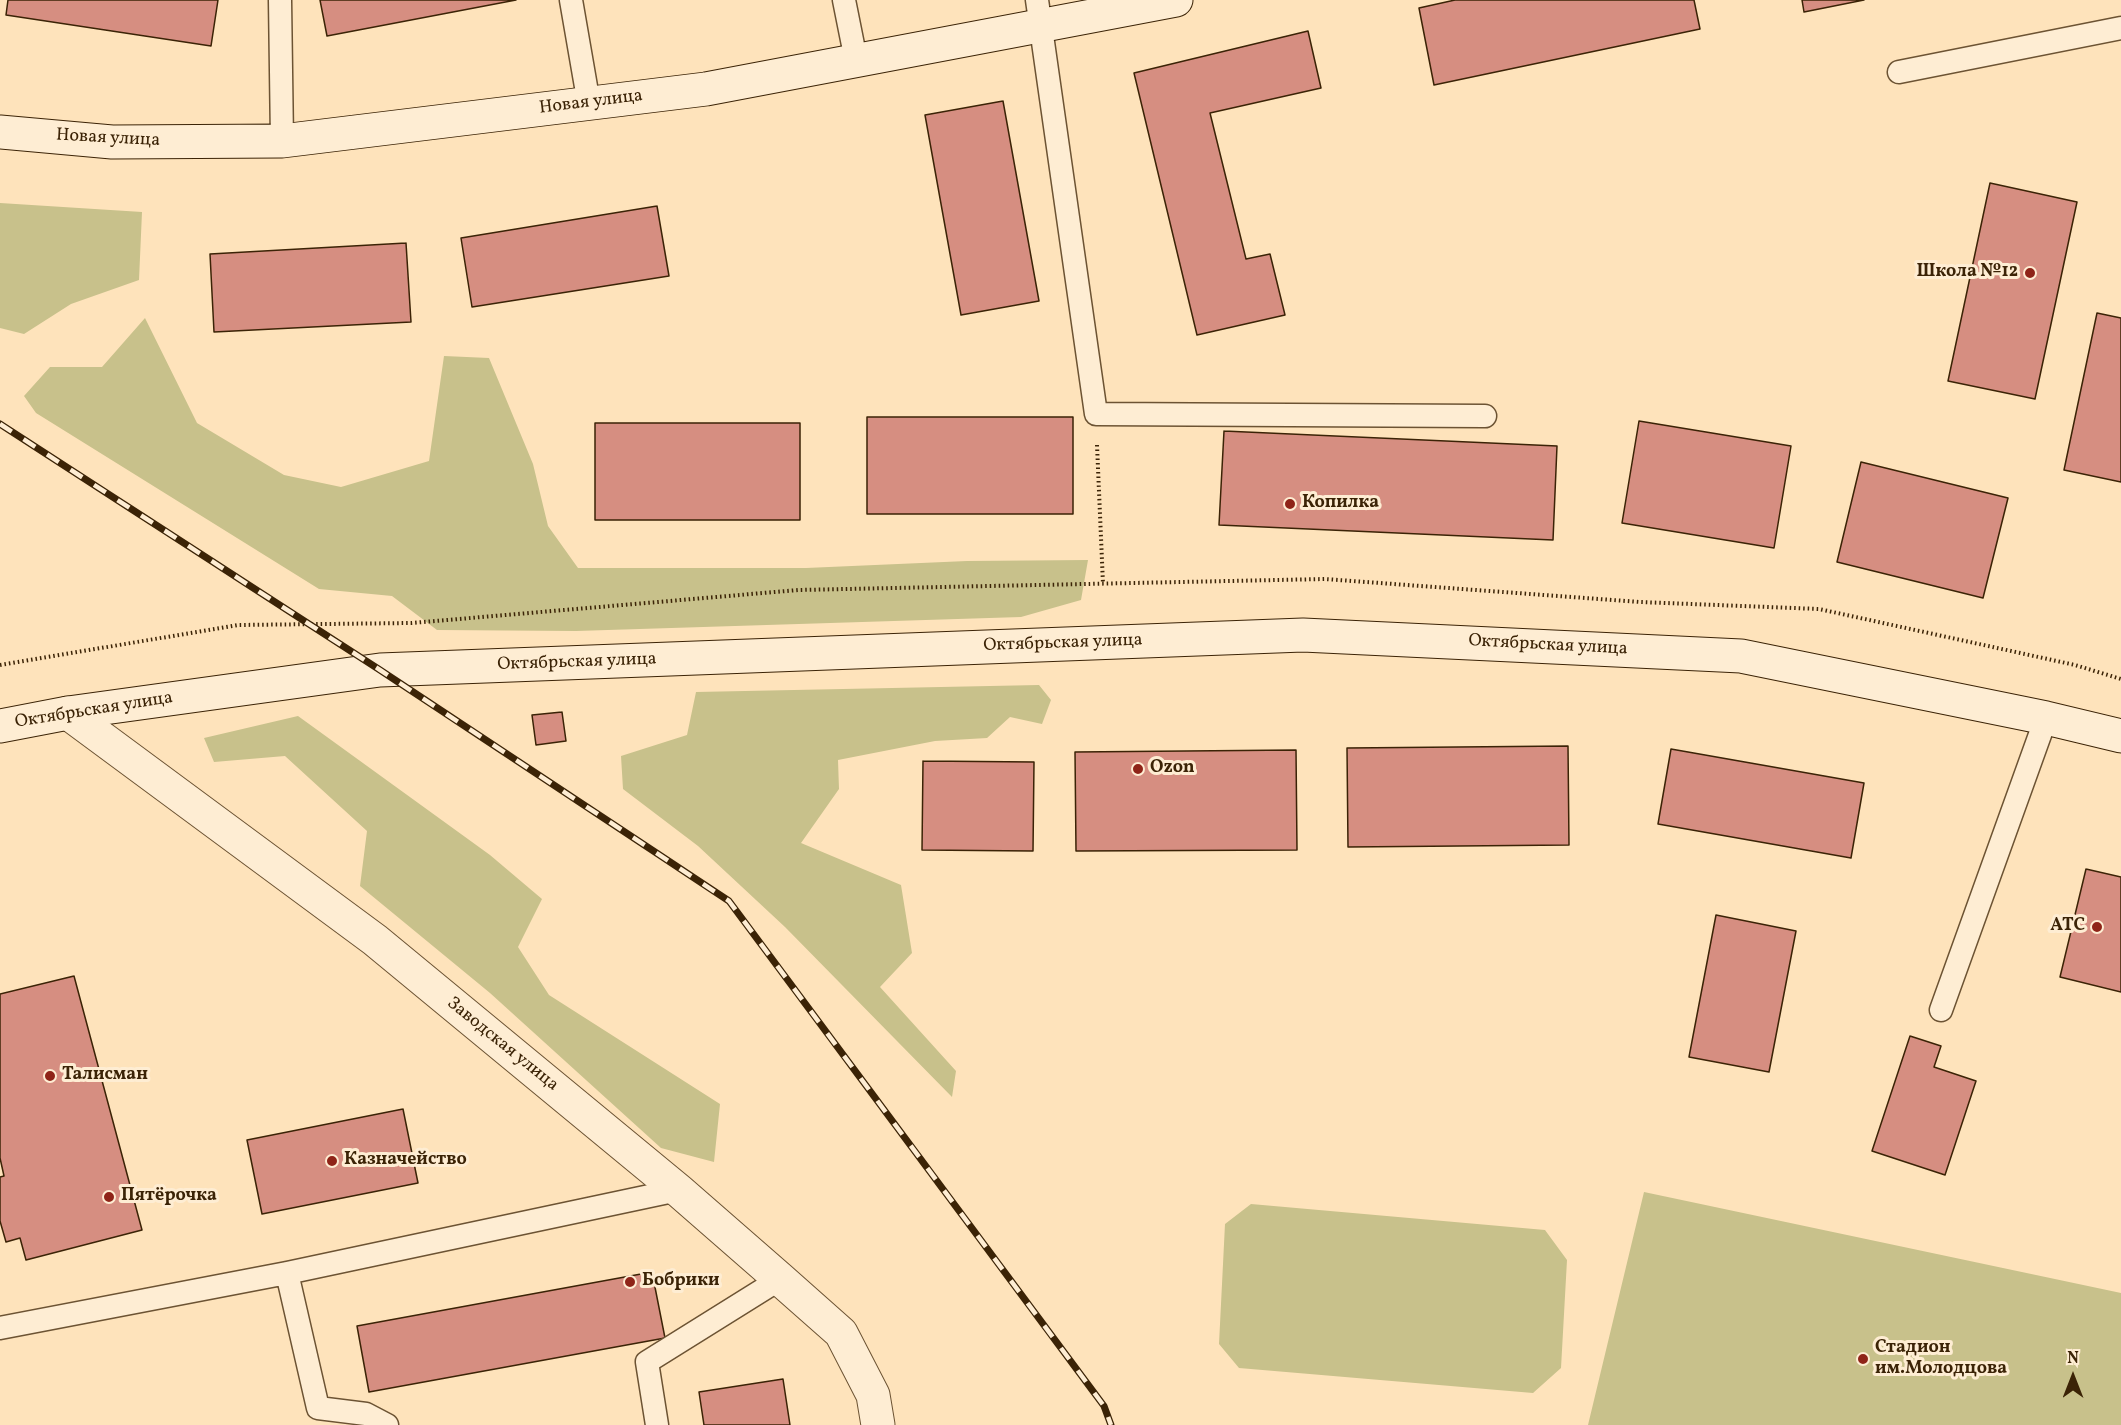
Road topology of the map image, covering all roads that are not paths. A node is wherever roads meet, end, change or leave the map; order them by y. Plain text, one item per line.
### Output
1 (279, 0) edge
2 (571, 0) edge
3 (844, 0) edge
4 (1176, 0) edge
5 (1039, 13) edge
6 (2121, 28) edge
7 (856, 60) junction
8 (1899, 72) dead end
9 (589, 104) junction
10 (0, 132) edge
11 (282, 141) junction
12 (1485, 416) dead end
13 (68, 713) junction
14 (2046, 718) junction
15 (0, 726) edge
16 (2121, 736) edge
17 (1941, 1010) dead end
18 (678, 1190) junction
19 (287, 1273) junction
20 (780, 1279) junction
21 (0, 1328) edge
22 (387, 1425) edge
23 (657, 1425) edge
24 (878, 1425) edge

1 - 11 lane
2 - 9 lane
3 - 7 lane
4 - 5 main road, Новая улица
5 - 7 main road, Новая улица
5 - 12 lane
6 - 8 lane
7 - 9 main road, Новая улица
9 - 11 main road, Новая улица
10 - 11 main road, Новая улица
13 - 14 main road, Октябрьская улица
13 - 15 main road, Октябрьская улица
13 - 18 main road, Заводская улица
14 - 16 main road, Октябрьская улица
14 - 17 lane
18 - 19 lane
18 - 20 main road, Заводская улица
19 - 21 lane
19 - 22 lane
20 - 23 lane
20 - 24 main road, Заводская улица

